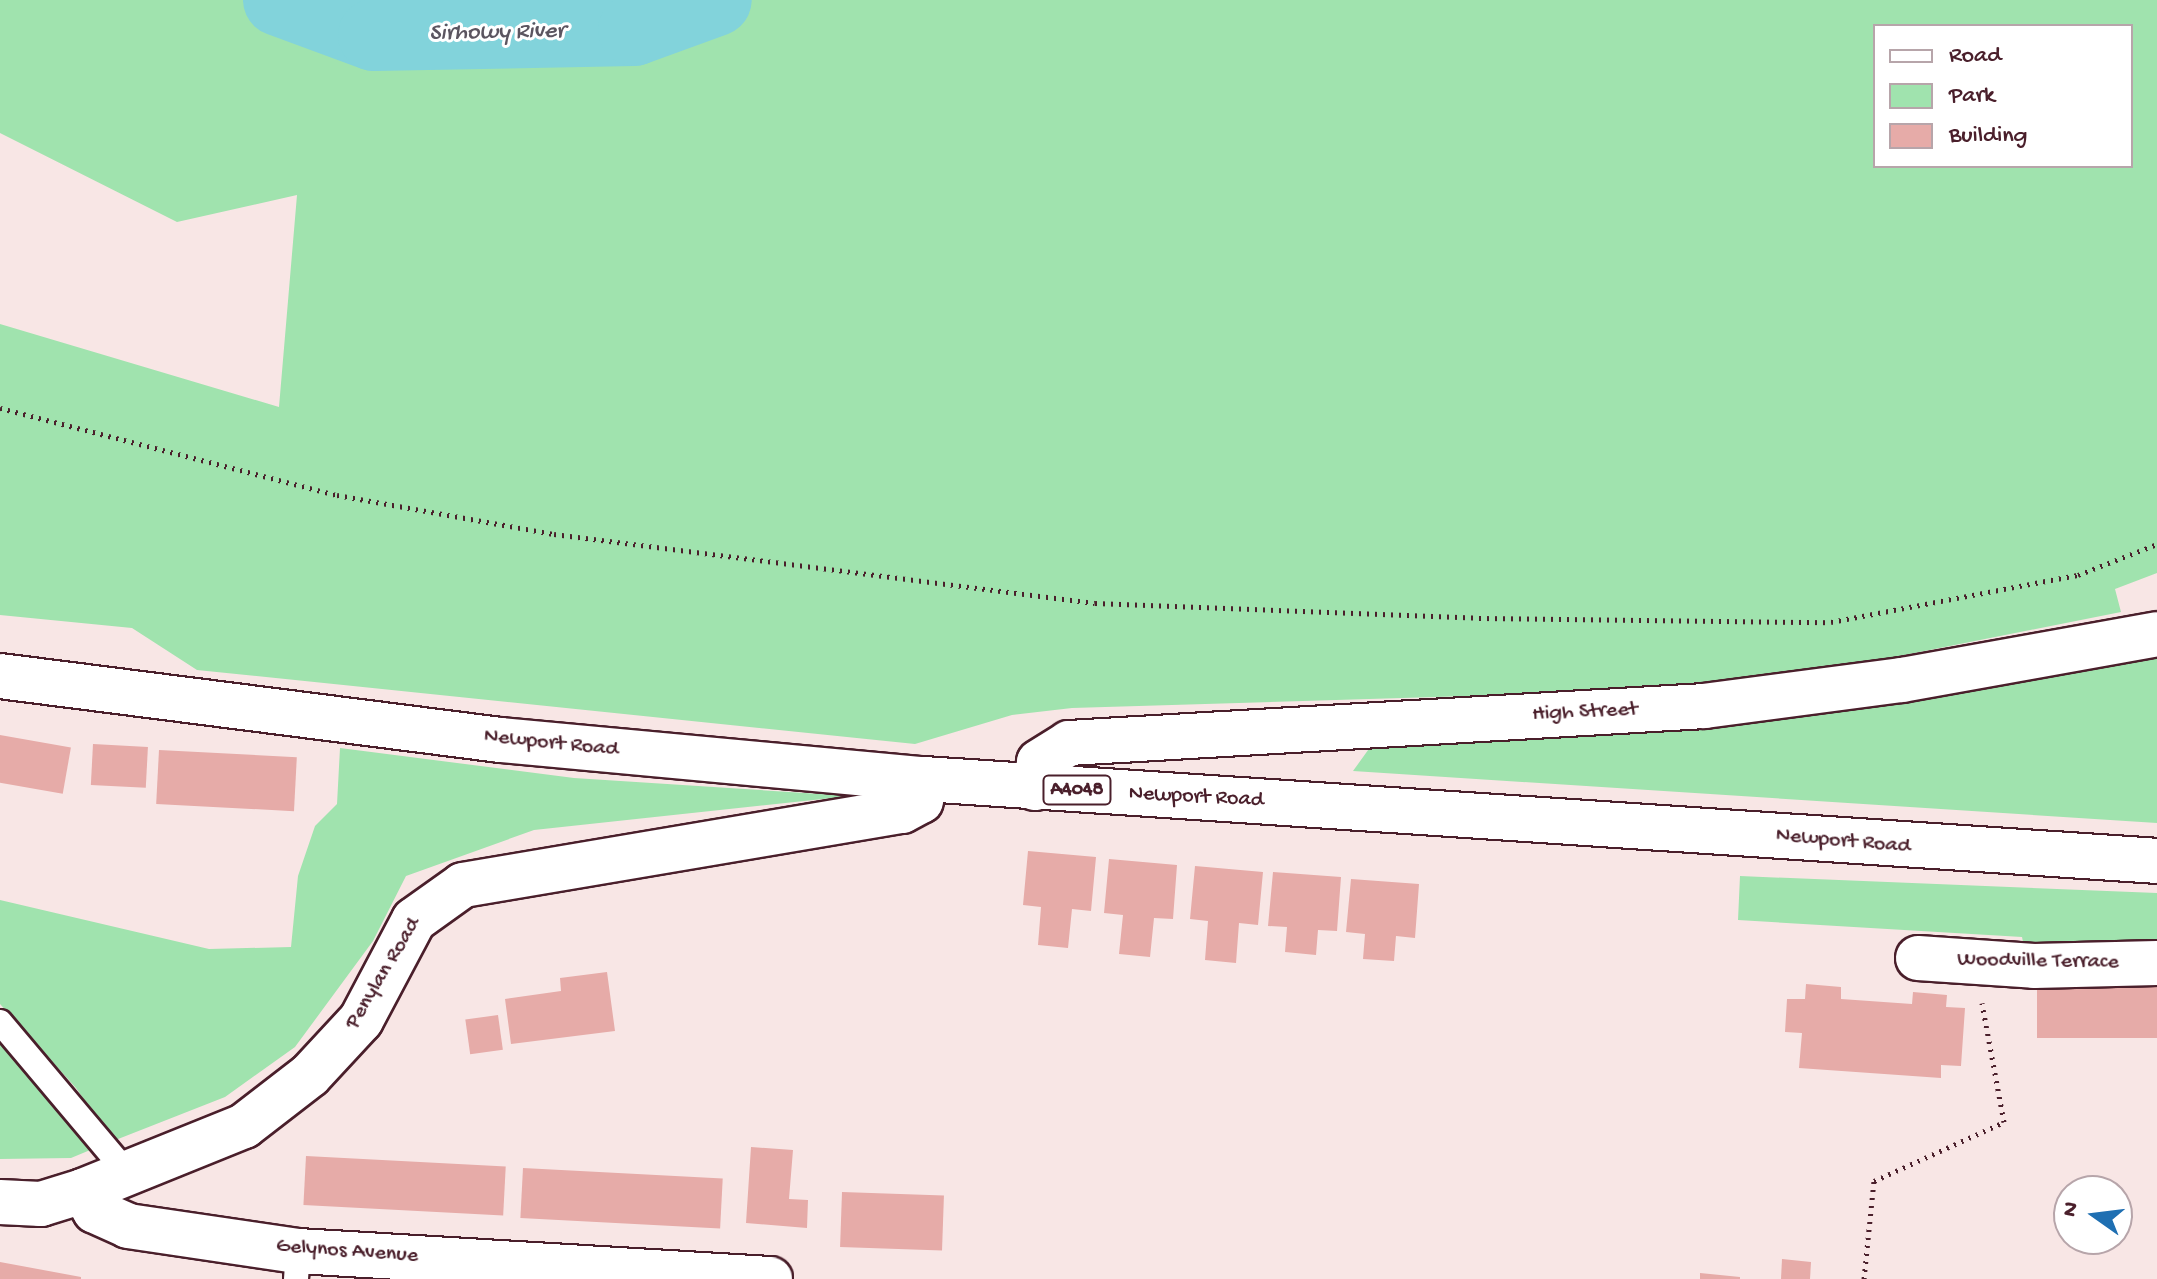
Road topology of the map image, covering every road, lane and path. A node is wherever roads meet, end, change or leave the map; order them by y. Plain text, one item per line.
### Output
1 (0, 408) edge
2 (2157, 544) edge
3 (2157, 634) edge
4 (0, 676) edge
5 (924, 779) junction
6 (1035, 788) junction
7 (2157, 861) edge
8 (1918, 958) dead end
9 (2157, 963) edge
10 (1981, 996) dead end
11 (0, 1022) edge
12 (127, 1173) junction
13 (83, 1191) junction
14 (0, 1202) edge
15 (297, 1265) edge
16 (770, 1279) edge
17 (1864, 1279) edge

1 - 2 path
3 - 6 main road, High Street
4 - 5 main road, Newport Road / A4048
5 - 6 main road, Newport Road / A4048
5 - 12 main road, Penylan Road
6 - 7 main road, Newport Road / A4048
8 - 9 main road, Woodville Terrace
10 - 17 path
11 - 12 lane
12 - 13 main road, Penylan Road
13 - 14 main road, Penylan Road
13 - 15 main road, Gelynos Avenue
15 - 16 main road, Gelynos Avenue

